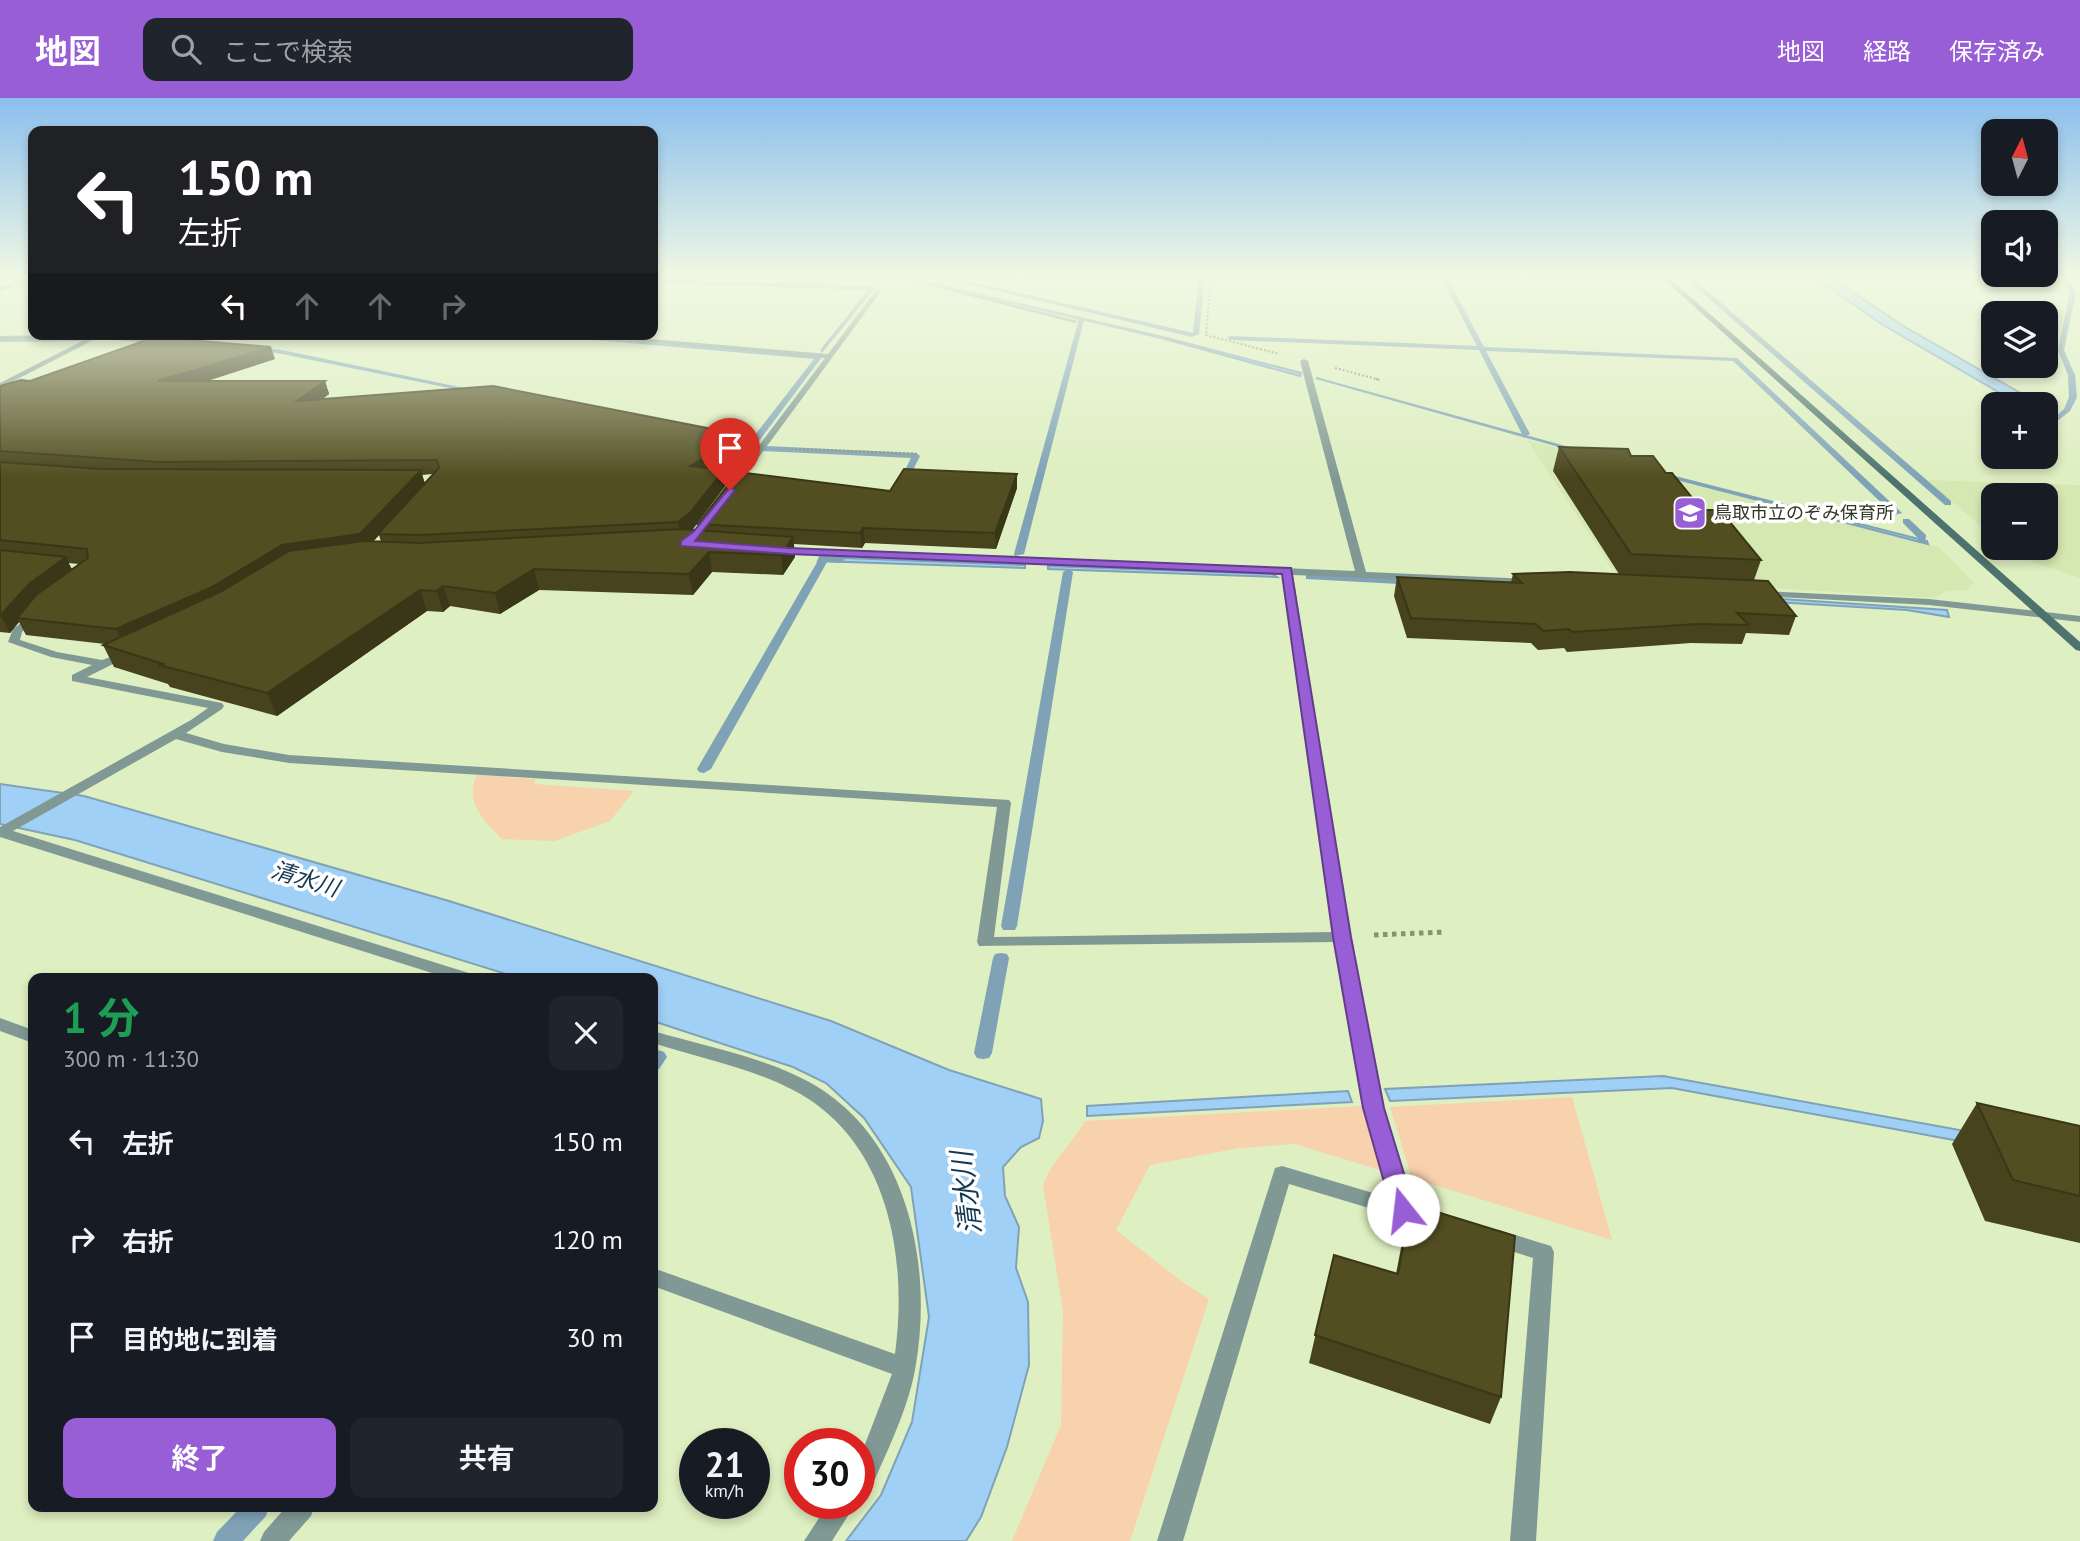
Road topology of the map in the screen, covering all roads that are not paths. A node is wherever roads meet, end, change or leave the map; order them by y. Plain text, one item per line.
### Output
1 (85, 342) edge
2 (664, 342) edge
3 (839, 342) edge
4 (1737, 342) edge
5 (828, 356) junction
6 (1304, 361) road end
7 (0, 386) edge
8 (730, 490) edge
9 (763, 549) edge
10 (1287, 570) junction
11 (1361, 573) junction
12 (1541, 583) edge
13 (1749, 593) edge
14 (44, 606) edge
15 (2045, 617) junction
16 (2080, 619) edge
17 (2080, 648) edge
18 (137, 649) edge
19 (103, 664) junction
20 (174, 734) junction
21 (0, 832) edge
22 (1342, 937) junction
23 (450, 973) edge
24 (0, 1024) edge
25 (28, 1035) edge
26 (658, 1039) edge
27 (1403, 1210) junction
28 (1429, 1218) edge
29 (1480, 1233) edge
30 (658, 1279) edge
31 (904, 1368) junction
32 (875, 1449) edge
33 (298, 1512) edge
34 (833, 1519) edge
35 (273, 1541) edge
36 (817, 1541) edge
37 (1170, 1541) edge
38 (1523, 1541) edge

1 - 7 street
2 - 5 street
3 - 5 street
4 - 15 main road
5 - 8 street
6 - 11 street
9 - 10 street
10 - 11 street
10 - 22 street
11 - 12 street
13 - 15 street
14 - 19 street
15 - 16 street
15 - 17 main road
18 - 19 street
19 - 20 street
20 - 21 street
20 - 22 street
21 - 23 street
22 - 27 street
24 - 25 street
26 - 31 street
27 - 28 street
27 - 37 street
29 - 38 street
30 - 31 street
31 - 32 street
33 - 35 street
34 - 36 street

